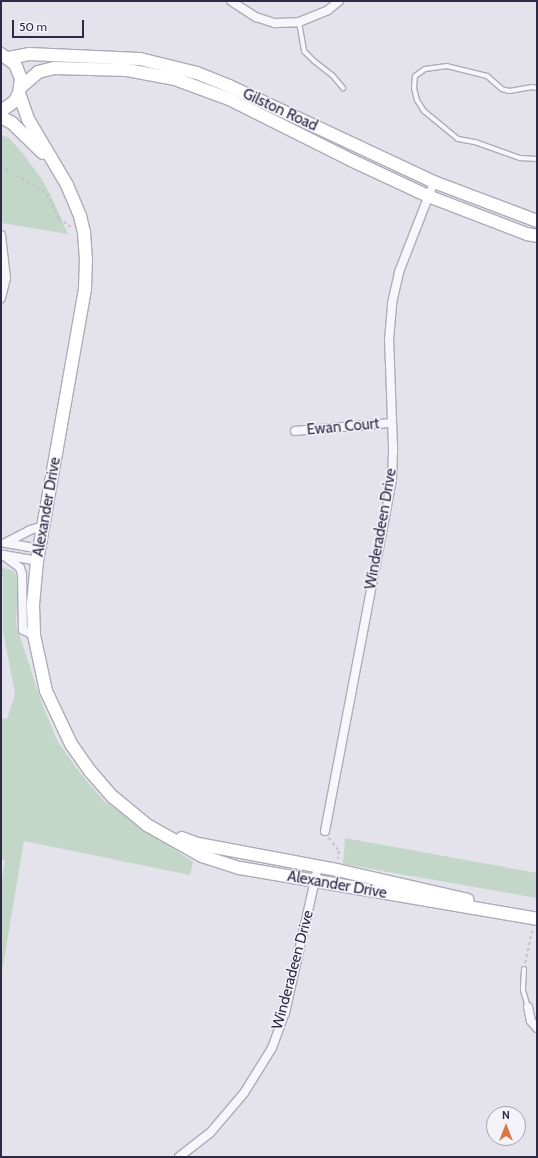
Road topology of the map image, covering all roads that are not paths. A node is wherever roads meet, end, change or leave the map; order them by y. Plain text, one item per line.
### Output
1 (231, 1) edge
2 (340, 1) edge
3 (299, 22) junction
4 (5, 56) edge
5 (343, 88) dead end
6 (537, 88) edge
7 (20, 90) junction
8 (1, 111) edge
9 (1, 117) edge
10 (537, 159) edge
11 (52, 162) junction
12 (434, 182) junction
13 (428, 196) junction
14 (537, 221) edge
15 (1, 235) edge
16 (537, 236) edge
17 (2, 249) edge
18 (1, 298) edge
19 (391, 423) junction
20 (295, 432) dead end
21 (44, 526) junction
22 (3, 542) edge
23 (2, 555) edge
24 (38, 555) junction
25 (34, 635) junction
26 (147, 825) junction
27 (325, 831) road end
28 (318, 867) junction
29 (316, 882) junction
30 (537, 914) edge
31 (535, 924) edge
32 (524, 969) road end
33 (528, 1007) joint
34 (537, 1028) edge
35 (178, 1157) edge

1 - 3 street
2 - 3 street
3 - 5 lane
4 - 7 main road, Alexander Drive
4 - 12 main road, Gilston Road
6 - 10 lane
7 - 8 main road, Gilston Road
7 - 11 main road, Alexander Drive
7 - 13 main road, Gilston Road
9 - 11 main road, Alexander Drive
11 - 21 main road, Alexander Drive
12 - 13 street, Winderadeen Drive
12 - 14 main road, Gilston Road
13 - 16 main road, Gilston Road
13 - 19 street, Winderadeen Drive
15 - 17 street
17 - 18 street
19 - 20 street, Ewan Court
19 - 27 street, Winderadeen Drive
21 - 22 street
21 - 24 main road, Alexander Drive
22 - 24 street
23 - 24 street
23 - 25 street
24 - 25 main road, Alexander Drive
25 - 26 main road, Alexander Drive
26 - 28 main road, Alexander Drive
26 - 29 main road, Alexander Drive
28 - 29 street, Winderadeen Drive
28 - 30 main road, Alexander Drive
29 - 31 main road, Alexander Drive
29 - 35 street, Winderadeen Drive
32 - 33 lane
33 - 34 street

